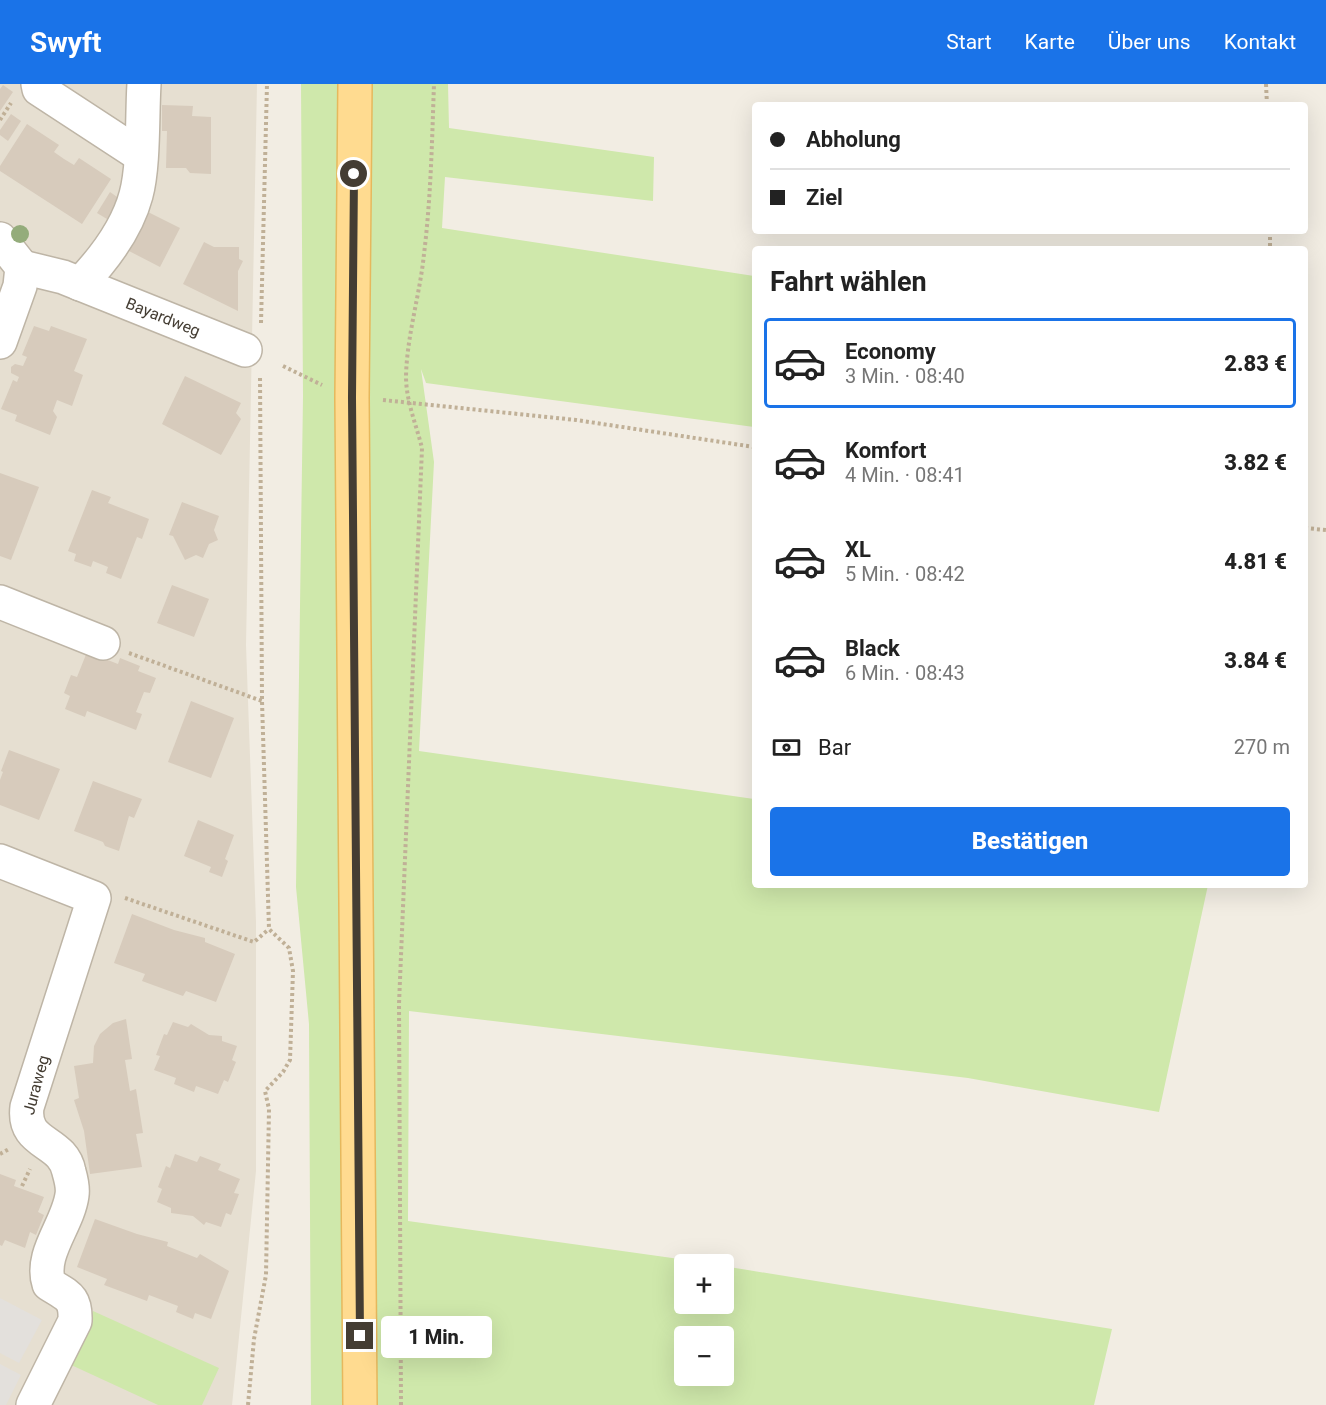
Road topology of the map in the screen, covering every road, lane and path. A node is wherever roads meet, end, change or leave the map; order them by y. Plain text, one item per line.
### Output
1 (38, 84) edge
2 (144, 84) edge
3 (267, 84) edge
4 (355, 84) edge
5 (434, 84) edge
6 (1266, 84) edge
7 (1267, 102) edge
8 (140, 154) junction
9 (0, 240) edge
10 (22, 267) junction
11 (80, 284) junction
12 (0, 342) edge
13 (255, 350) junction
14 (283, 366) dead end
15 (352, 398) junction
16 (409, 402) junction
17 (752, 447) edge
18 (1308, 528) edge
19 (1326, 530) edge
20 (0, 602) edge
21 (103, 643) joint
22 (262, 701) junction
23 (0, 861) edge
24 (94, 898) junction
25 (269, 929) junction
26 (33, 1405) edge
27 (248, 1405) edge
28 (360, 1405) edge
29 (401, 1405) edge

1 - 8 street
2 - 8 street
3 - 13 path
4 - 15 main road
5 - 16 path
6 - 7 path
8 - 11 street
9 - 10 street
10 - 11 street, Bayardweg
10 - 12 street
11 - 13 street, Bayardweg
13 - 22 path
14 - 15 path
15 - 16 path
15 - 28 main road
16 - 17 path
16 - 29 path
18 - 19 path
20 - 21 street
21 - 22 path
22 - 25 path
23 - 24 street
24 - 25 path
24 - 26 street, Juraweg
25 - 27 path

